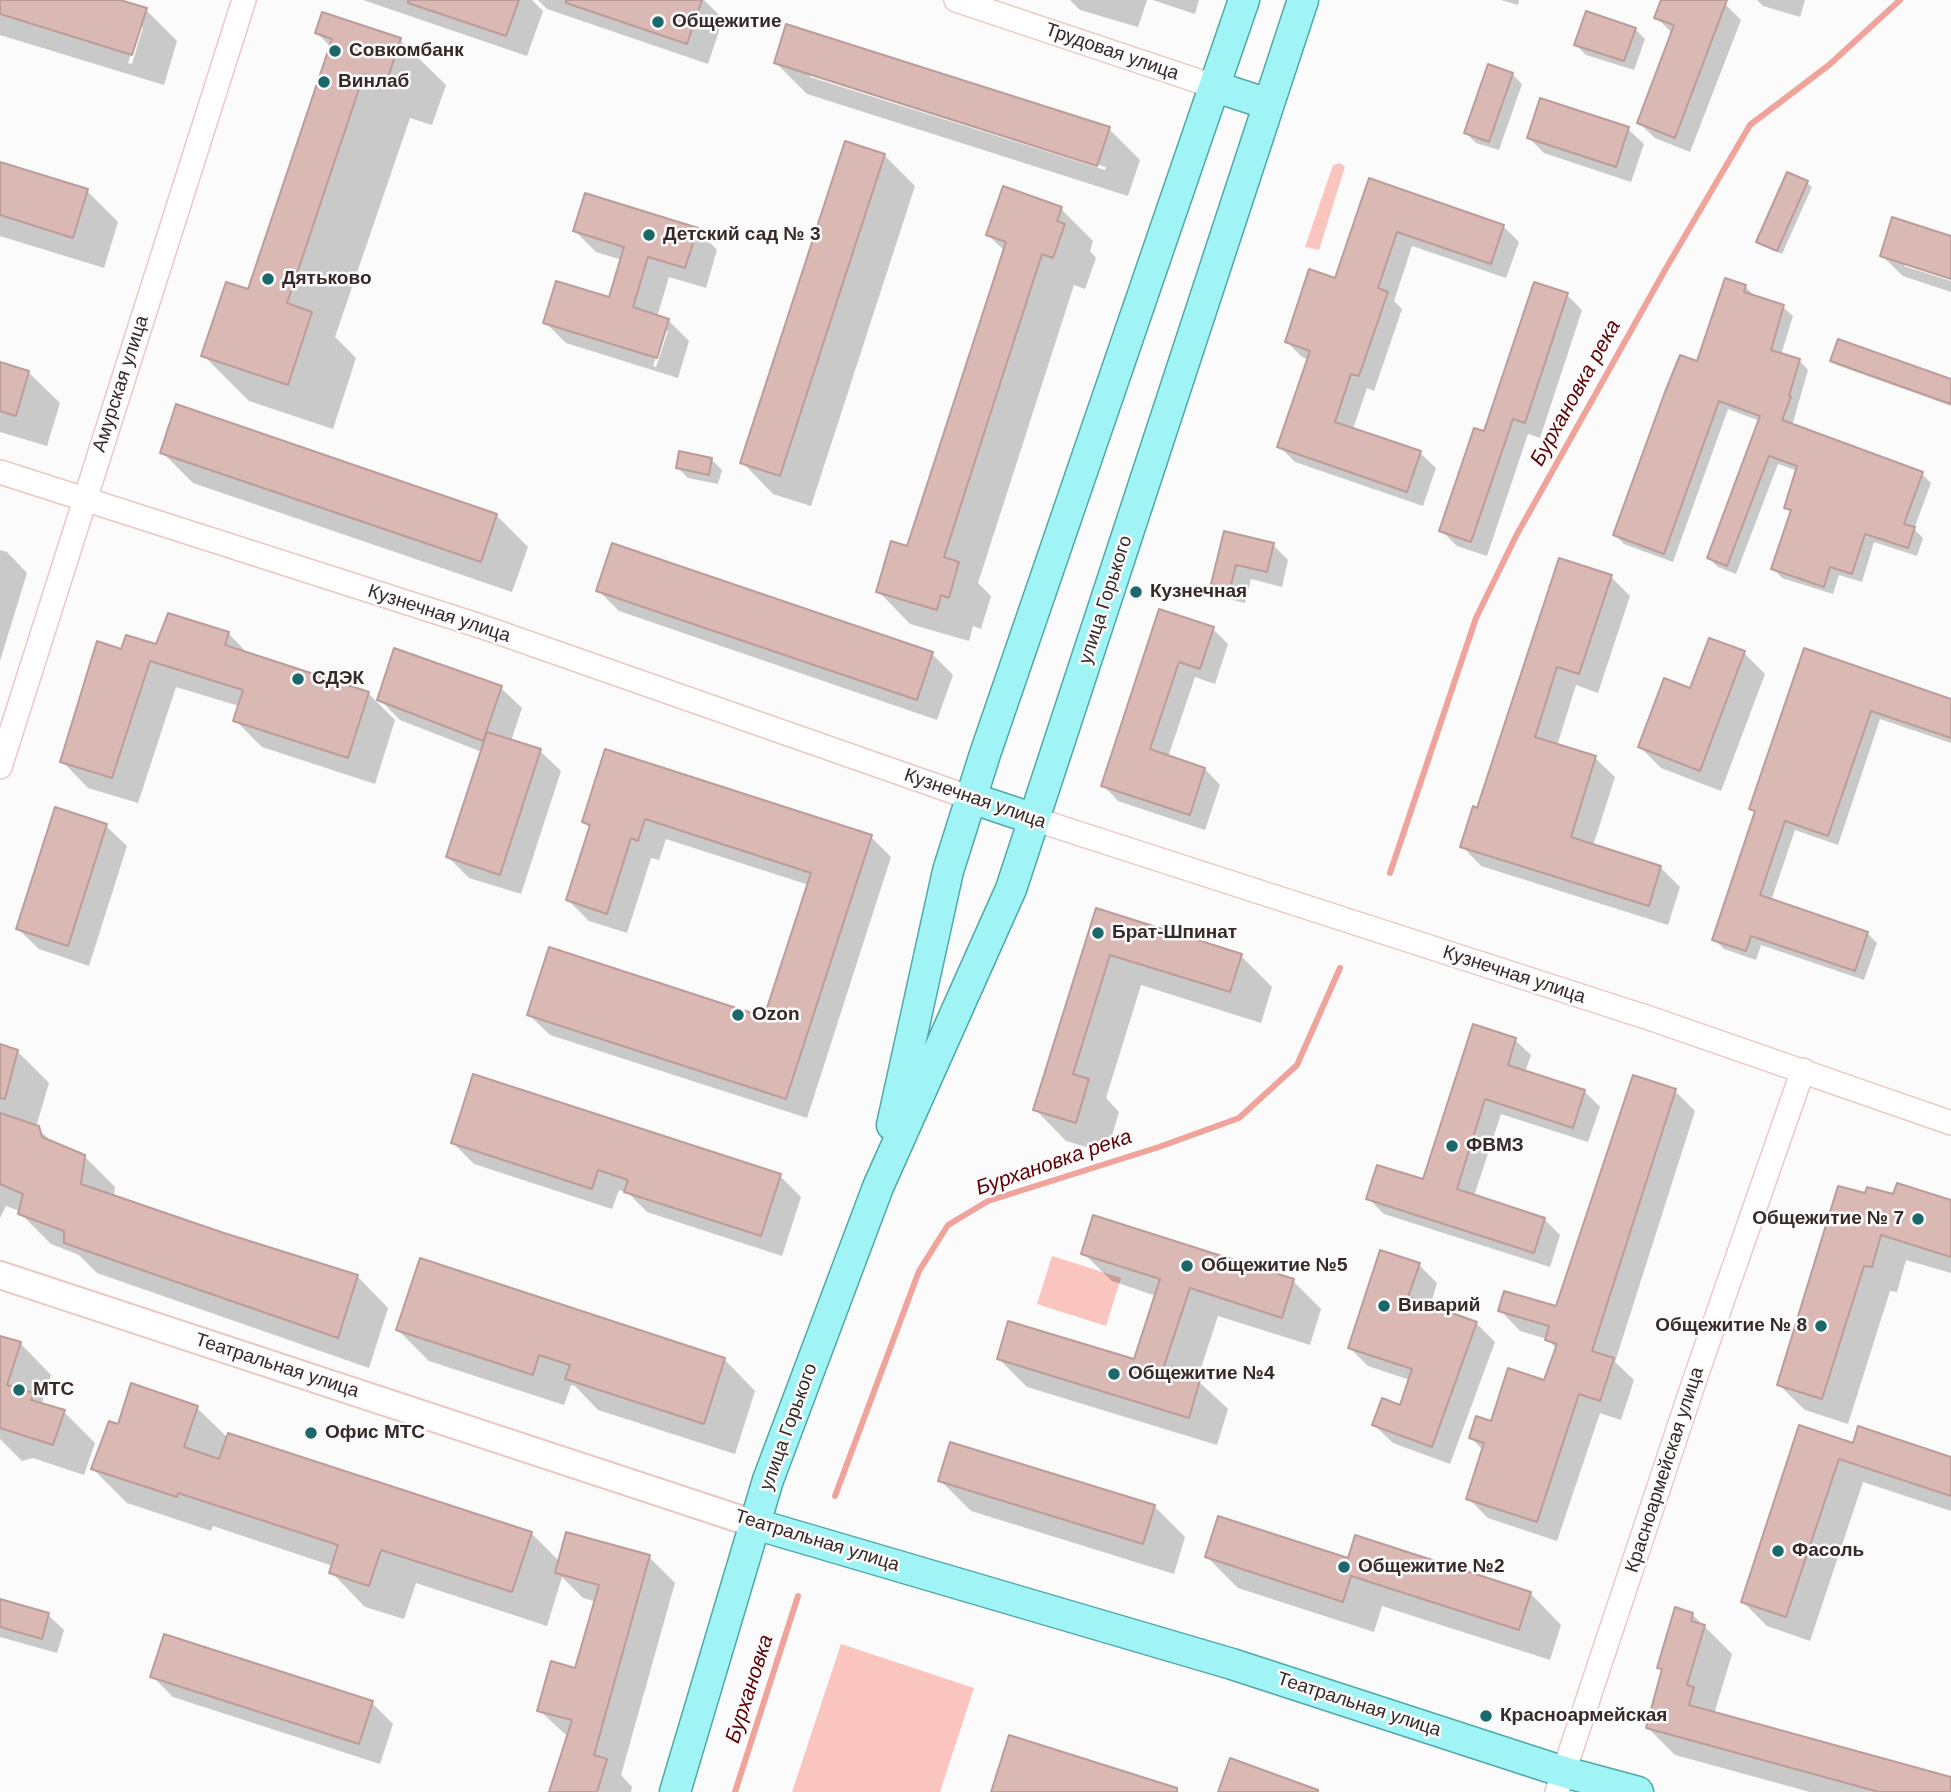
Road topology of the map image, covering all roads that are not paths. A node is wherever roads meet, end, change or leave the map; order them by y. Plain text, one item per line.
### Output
1 (244, 0) edge
2 (956, 0) edge
3 (1244, 0) edge
4 (1303, 0) edge
5 (1216, 86) junction
6 (1268, 104) junction
7 (0, 472) edge
8 (85, 499) junction
9 (0, 768) edge
10 (971, 798) junction
11 (1034, 819) junction
12 (1803, 1070) junction
13 (1951, 1123) edge
14 (878, 1187) junction
15 (0, 1275) edge
16 (755, 1524) junction
17 (1560, 1782) edge
18 (675, 1792) edge
19 (1638, 1792) edge

1 - 8 street, Амурская улица
2 - 5 street, Трудовая улица
3 - 5 main road, улица Горького
4 - 6 main road, улица Горького
5 - 6 main road, Трудовая улица
5 - 10 main road, улица Горького
6 - 11 main road, улица Горького
7 - 8 street, Кузнечная улица
8 - 9 street, Амурская улица
8 - 10 street, Кузнечная улица
10 - 11 main road, Кузнечная улица
10 - 14 main road, улица Горького
11 - 12 street, Кузнечная улица
11 - 14 main road, улица Горького
12 - 13 street, Кузнечная улица
12 - 17 street, Красноармейская улица
14 - 16 main road, улица Горького
15 - 16 main road, Театральная улица
16 - 17 main road, Театральная улица
16 - 18 main road, улица Горького
17 - 19 main road, Театральная улица

